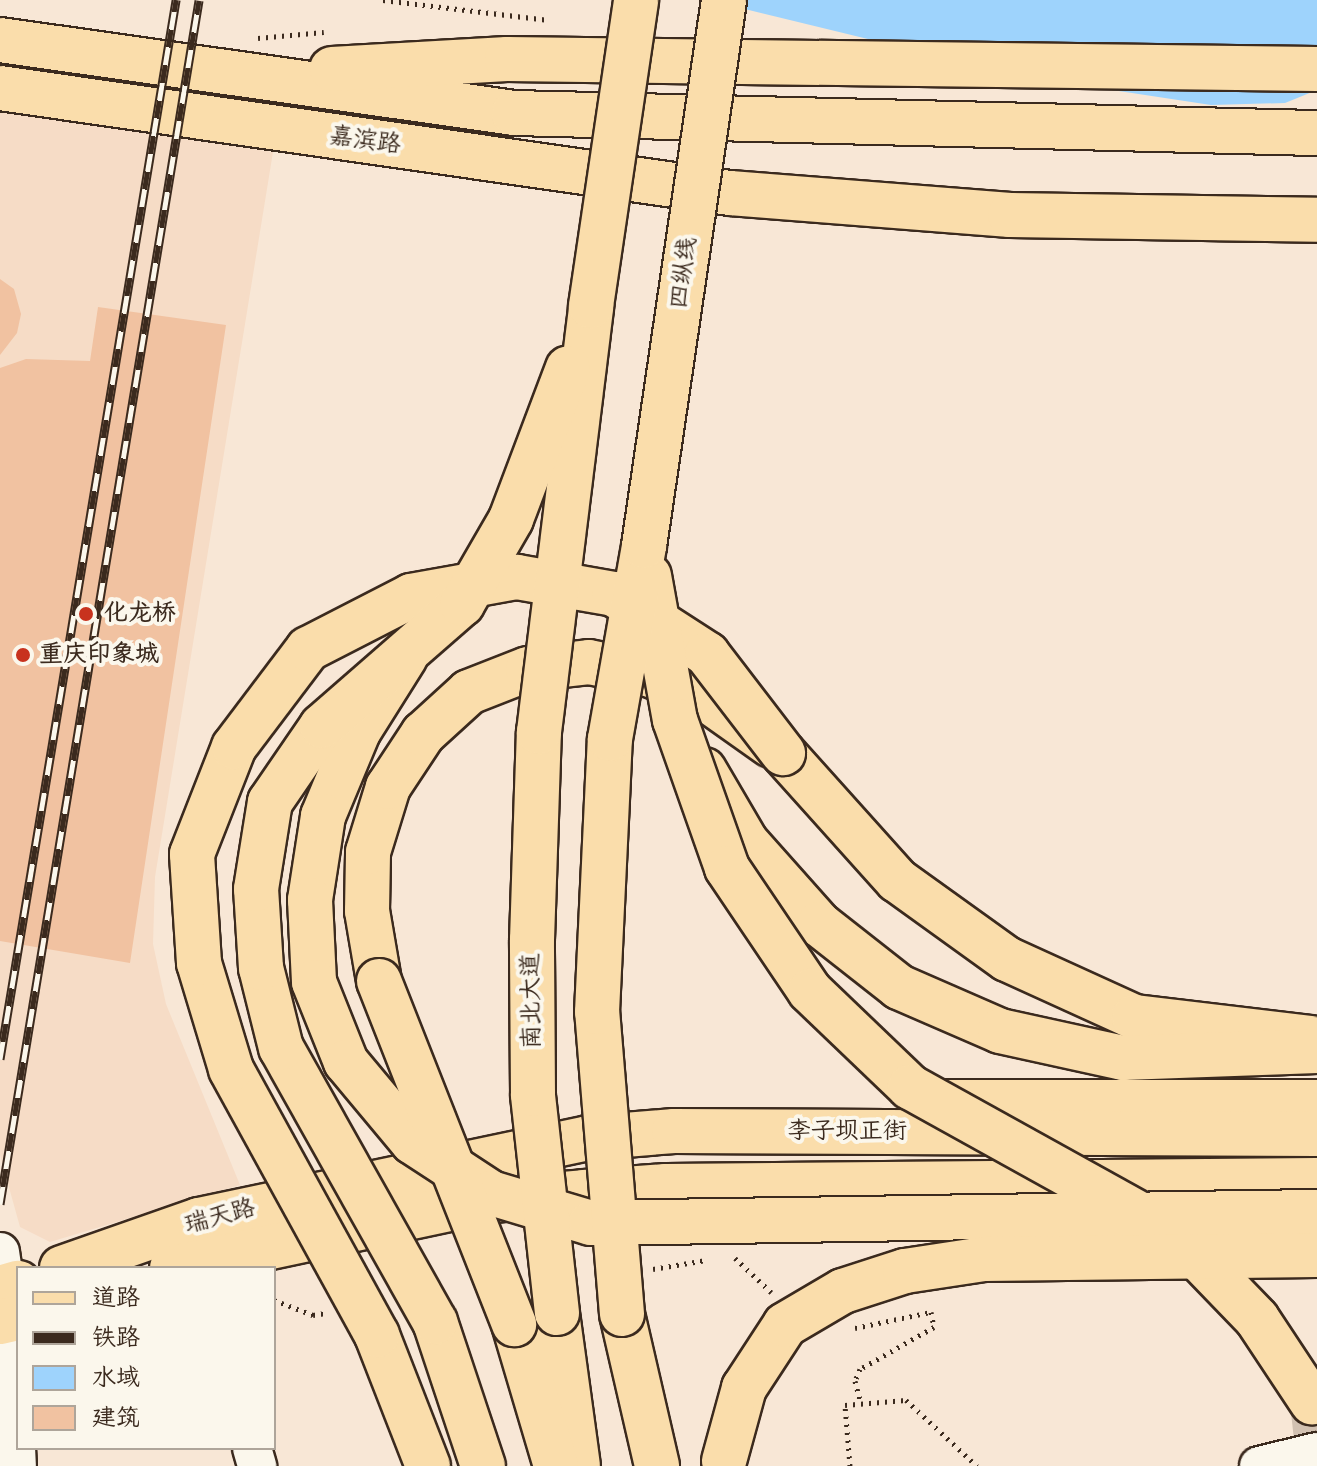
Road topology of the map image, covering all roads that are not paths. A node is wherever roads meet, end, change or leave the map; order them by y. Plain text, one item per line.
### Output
1 (636, 0) edge
2 (724, 0) edge
3 (0, 40) edge
4 (1317, 69) edge
5 (234, 75) junction
6 (0, 88) edge
7 (1317, 133) edge
8 (730, 193) junction
9 (1317, 196) edge
10 (1317, 220) edge
11 (591, 306) junction
12 (644, 546) junction
13 (405, 657) junction
14 (675, 720) junction
15 (783, 753) junction
16 (1317, 1039) edge
17 (1317, 1051) edge
18 (1317, 1102) edge
19 (1317, 1134) edge
20 (381, 1178) junction
21 (1317, 1180) edge
22 (1317, 1212) edge
23 (1317, 1255) edge
24 (196, 1264) edge
25 (68, 1266) edge
26 (8, 1296) edge
27 (1312, 1402) dead end
28 (16, 1447) edge
29 (1317, 1452) edge
30 (723, 1464) edge
31 (428, 1466) edge
32 (483, 1466) edge
33 (556, 1466) edge
34 (578, 1466) edge
35 (657, 1466) edge
36 (1259, 1466) edge

1 - 11 main road, bridge
2 - 12 main road, 四纵线, bridge
3 - 5 main road, 嘉滨路
4 - 5 main road, bridge
5 - 7 main road, 嘉滨路, bridge
6 - 8 main road, 嘉滨路
8 - 9 main road
8 - 10 main road
11 - 13 main road, bridge
11 - 34 main road, 南北大道, bridge
12 - 14 main road, bridge
12 - 35 main road, bridge
13 - 22 main road, bridge
13 - 32 main road, bridge
14 - 17 main road, bridge
14 - 27 main road, bridge
15 - 16 main road
15 - 31 main road, bridge
15 - 33 main road, bridge
18 - 20 main road, bridge
19 - 20 main road, 李子坝正街
20 - 25 main road, 瑞天路
21 - 24 main road, 瑞天路
23 - 30 main road, bridge
26 - 28 street
29 - 36 street

